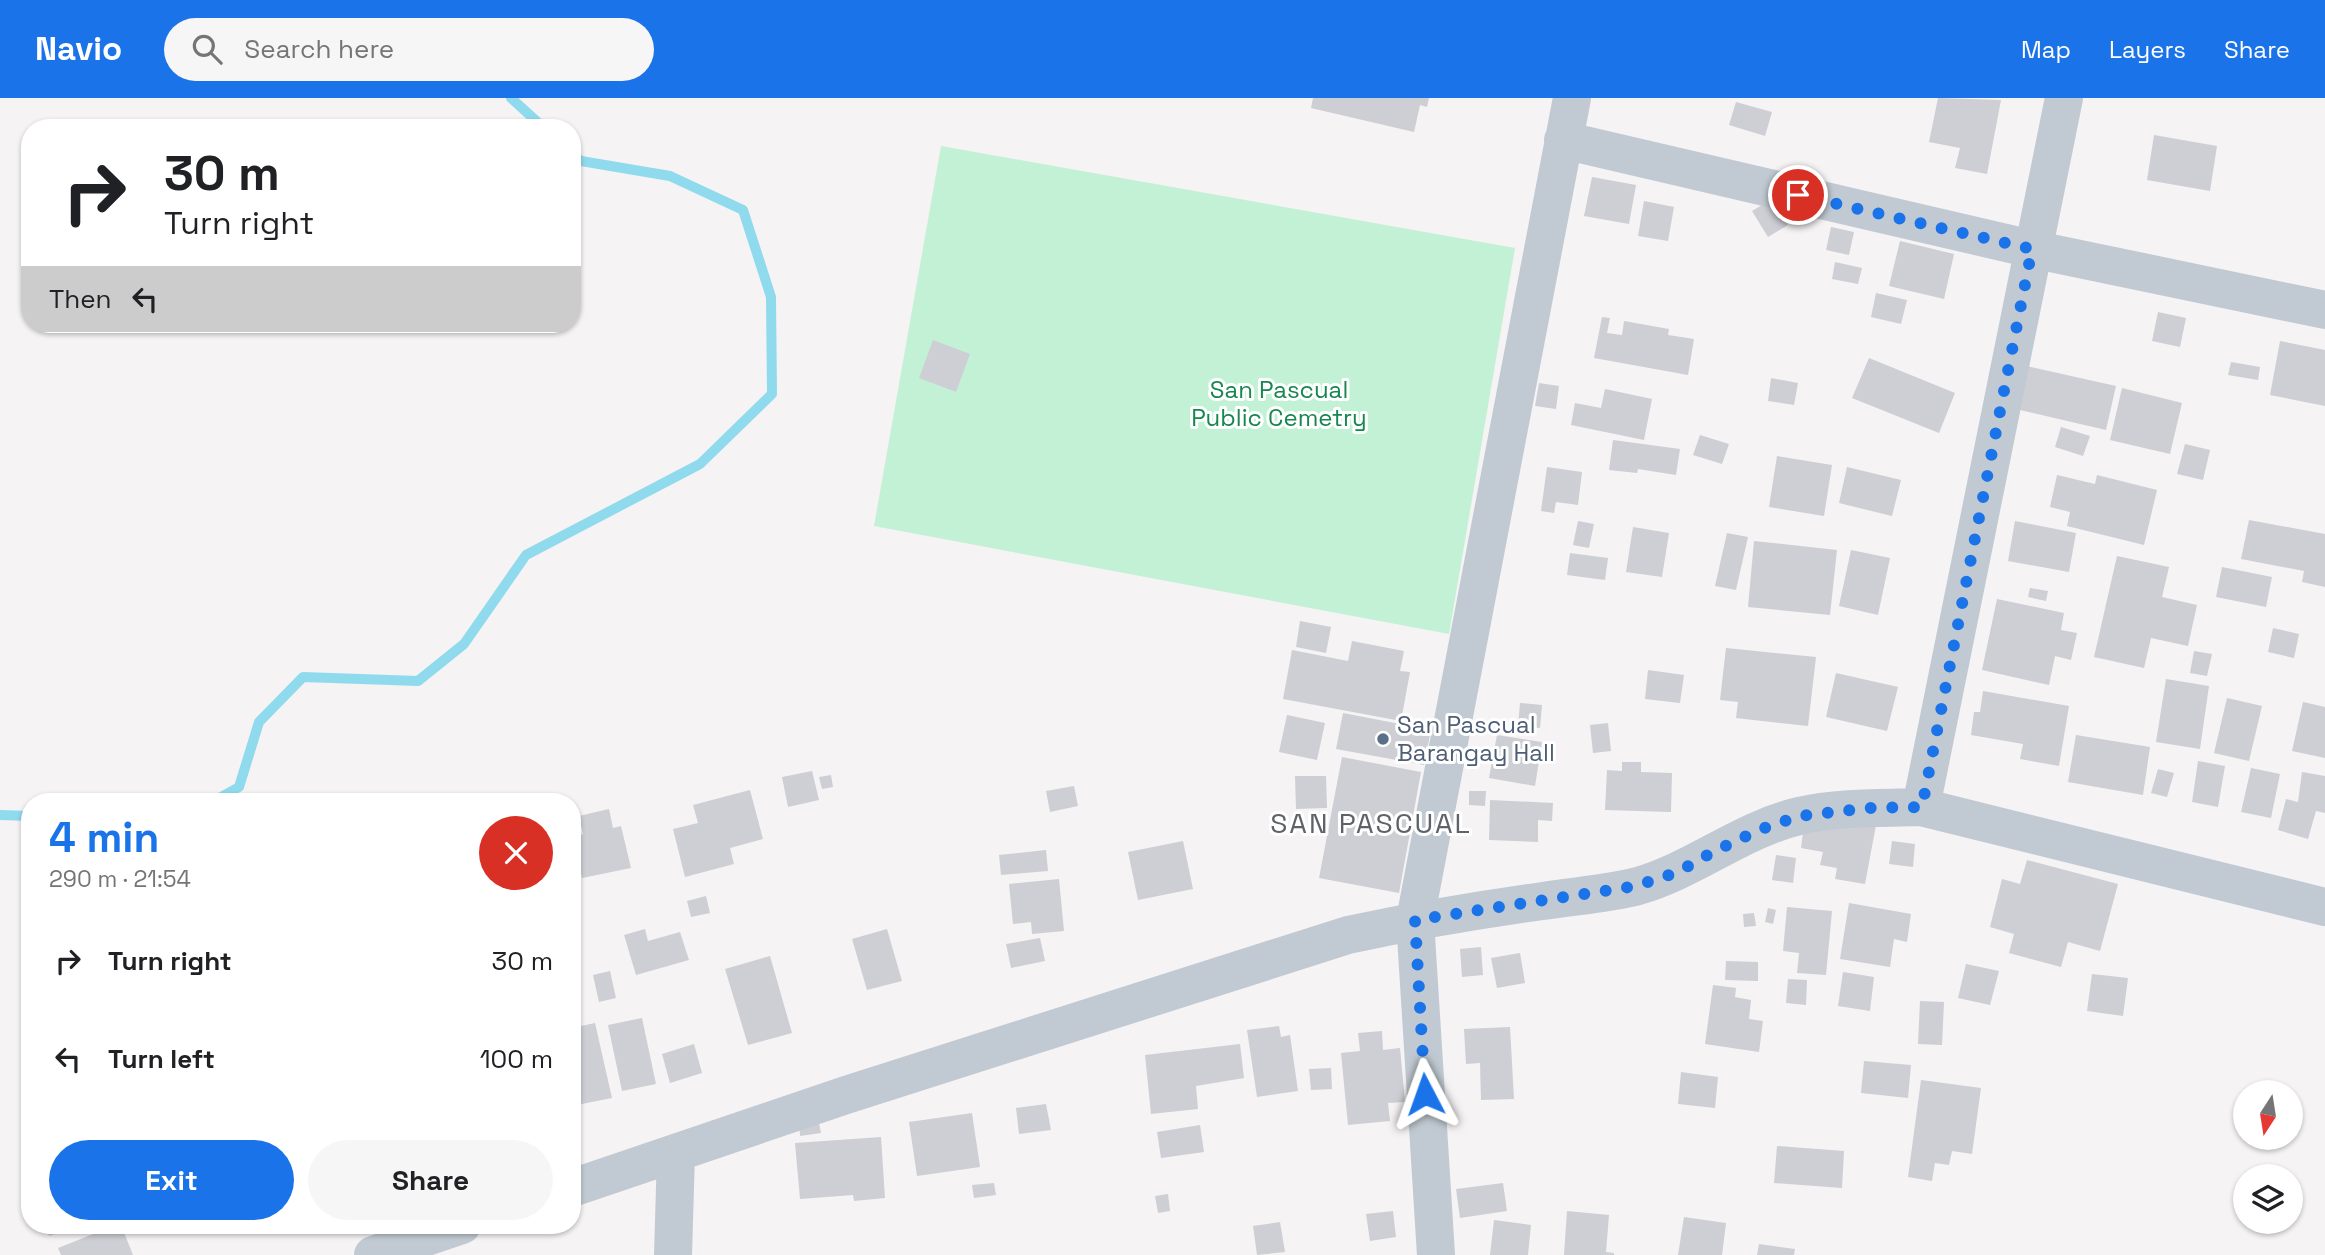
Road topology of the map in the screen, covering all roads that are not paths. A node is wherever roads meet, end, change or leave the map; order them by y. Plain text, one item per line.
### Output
1 (1572, 98) edge
2 (2064, 98) edge
3 (1563, 140) junction
4 (2032, 249) junction
5 (2325, 310) edge
6 (1922, 807) junction
7 (2325, 906) edge
8 (1415, 920) junction
9 (676, 1153) junction
10 (581, 1185) edge
11 (435, 1234) edge
12 (373, 1255) edge
13 (673, 1255) edge
14 (1436, 1255) edge

1 - 3 street
2 - 4 street
3 - 4 street
3 - 8 street
4 - 5 street
4 - 6 street
6 - 7 street
6 - 8 street
8 - 9 street
8 - 14 street
9 - 10 street
9 - 13 street
11 - 12 street

